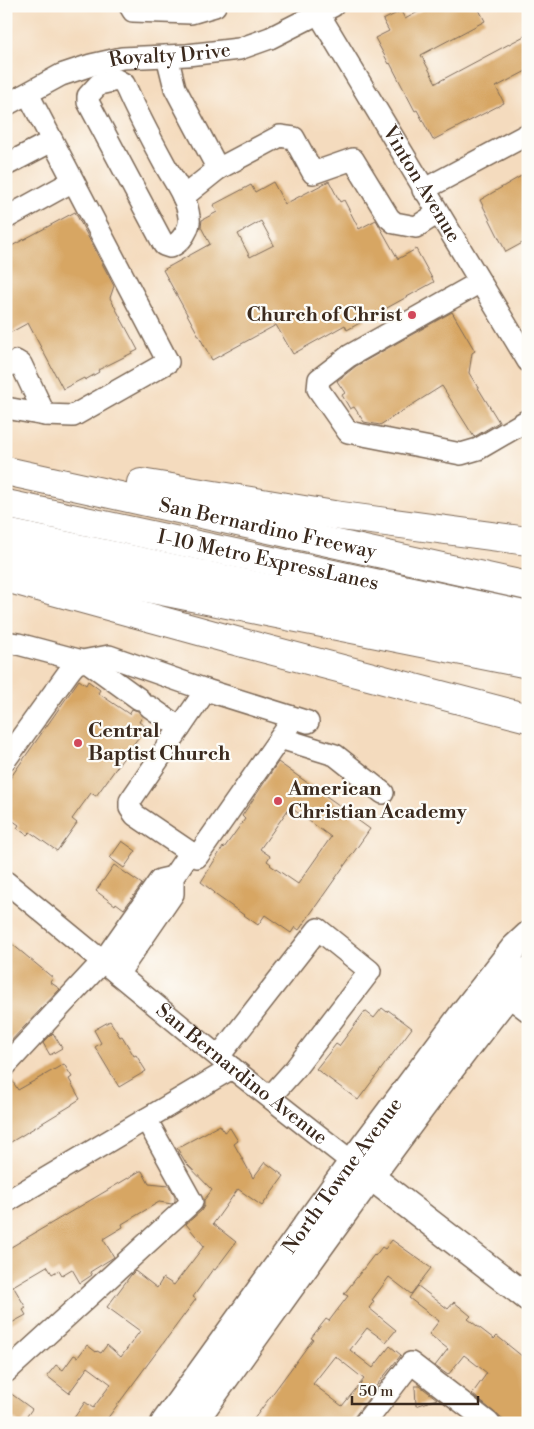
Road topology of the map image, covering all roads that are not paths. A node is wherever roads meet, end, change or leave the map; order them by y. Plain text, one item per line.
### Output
1 (130, 6) edge
2 (215, 6) edge
3 (322, 9) edge
4 (167, 56) junction
5 (28, 94) junction
6 (6, 105) edge
7 (528, 134) edge
8 (52, 140) junction
9 (6, 165) edge
10 (218, 168) junction
11 (73, 181) junction
12 (424, 190) junction
13 (183, 197) junction
14 (438, 213) junction
15 (6, 218) edge
16 (480, 282) junction
17 (528, 361) edge
18 (6, 366) edge
19 (6, 408) edge
20 (45, 415) junction
21 (528, 420) edge
22 (6, 460) edge
23 (6, 471) edge
24 (6, 504) edge
25 (6, 534) edge
26 (528, 541) edge
27 (6, 560) edge
28 (6, 578) edge
29 (528, 586) edge
30 (528, 616) edge
31 (6, 642) edge
32 (528, 643) edge
33 (82, 661) junction
34 (528, 664) edge
35 (206, 690) junction
36 (528, 718) edge
37 (180, 728) junction
38 (280, 738) junction
39 (6, 760) edge
40 (384, 793) dead end
41 (190, 852) junction
42 (6, 882) edge
43 (528, 935) edge
44 (111, 968) junction
45 (528, 970) edge
46 (507, 995) junction
47 (528, 1011) edge
48 (226, 1062) junction
49 (6, 1065) edge
50 (270, 1097) junction
51 (146, 1119) junction
52 (362, 1170) junction
53 (6, 1202) edge
54 (525, 1290) edge
55 (6, 1372) edge
56 (164, 1423) edge
57 (193, 1423) edge
58 (365, 1423) edge
59 (489, 1423) edge

1 - 2 street
3 - 4 street, Royalty Drive
3 - 12 street, Vinton Avenue
4 - 5 street, Royalty Drive
4 - 10 street
5 - 6 street, Royalty Drive
5 - 8 street
7 - 12 street
8 - 9 street
8 - 11 street
10 - 13 street
10 - 14 street
11 - 15 street
11 - 20 street
12 - 14 street, Vinton Avenue
13 - 13 street
14 - 16 street, Vinton Avenue
16 - 17 street, Vinton Avenue
16 - 21 street
18 - 20 street
19 - 20 street
22 - 26 highway
23 - 29 highway, San Bernardino Freeway
24 - 30 highway, I-10 Metro ExpressLanes
25 - 32 highway, I-10 Metro ExpressLanes
27 - 34 highway
28 - 36 highway
31 - 33 street
33 - 35 street
33 - 37 street
33 - 39 street
35 - 37 street
35 - 38 street
37 - 41 street
38 - 40 street
38 - 41 street
41 - 44 street
42 - 44 street, San Bernardino Avenue
43 - 52 main road, North Towne Avenue
44 - 48 street, San Bernardino Avenue
44 - 49 street
45 - 46 main road, North Towne Avenue
46 - 47 street
46 - 52 main road, North Towne Avenue
48 - 50 street, San Bernardino Avenue
48 - 50 street
48 - 51 street
50 - 52 street, San Bernardino Avenue
51 - 53 street
51 - 55 street
52 - 54 main road, San Bernardino Avenue
52 - 56 main road, North Towne Avenue
52 - 57 main road, North Towne Avenue
58 - 59 street

